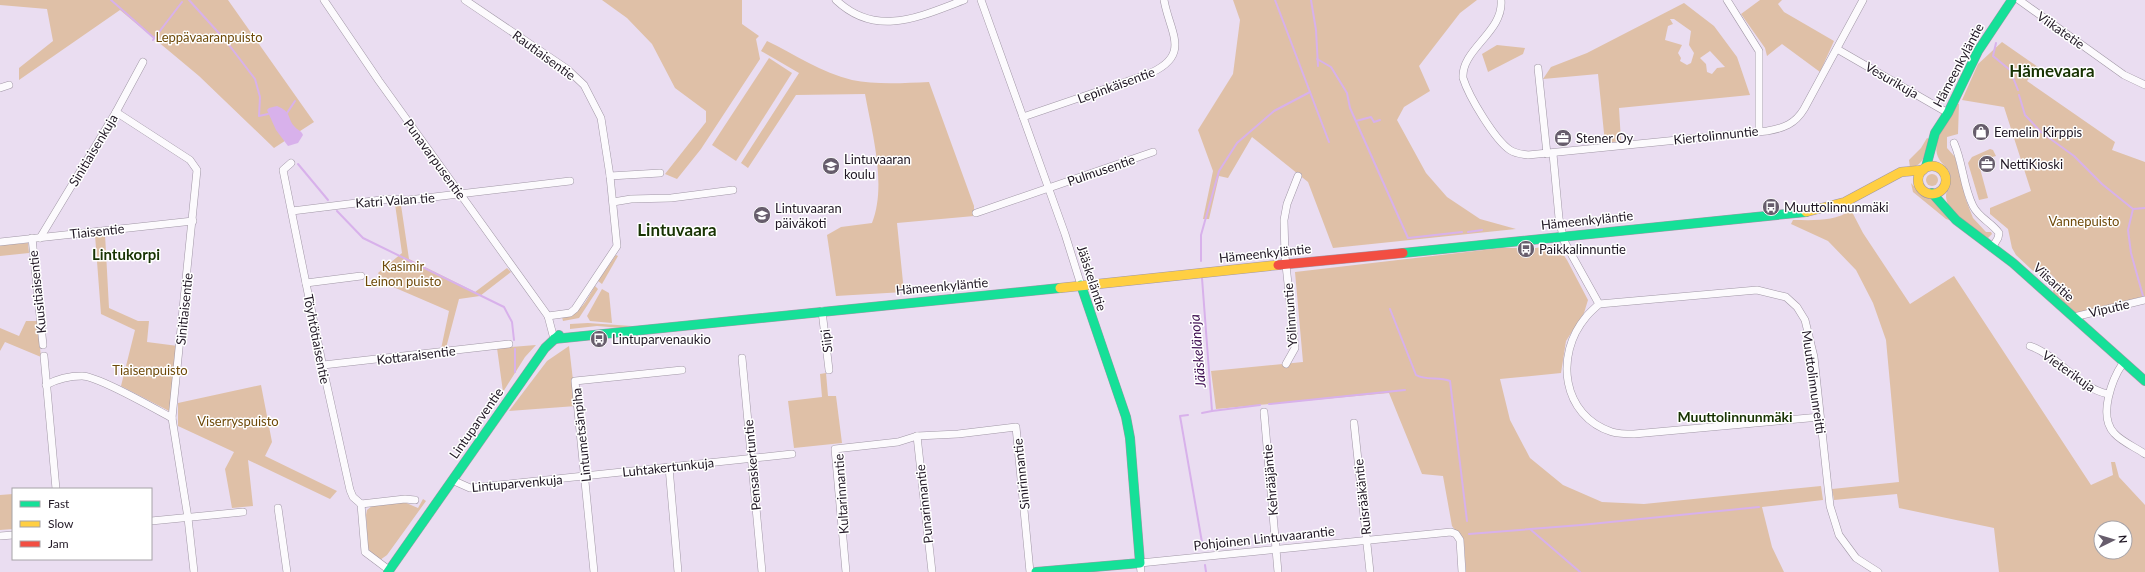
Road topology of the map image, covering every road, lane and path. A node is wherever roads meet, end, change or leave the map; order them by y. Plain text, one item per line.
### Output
1 (324, 0) edge
2 (465, 0) edge
3 (836, 0) edge
4 (964, 0) edge
5 (981, 0) edge
6 (1164, 0) edge
7 (1501, 0) edge
8 (1727, 0) edge
9 (1863, 0) edge
10 (2012, 0) edge
11 (2019, 0) edge
12 (1837, 49) junction
13 (143, 62) dead end
14 (1538, 68) dead end
15 (9, 84) dead end
16 (2145, 85) edge
17 (0, 88) edge
18 (116, 112) junction
19 (1948, 113) junction
20 (1023, 117) junction
21 (1759, 131) junction
22 (1954, 143) dead end
23 (1932, 145) junction
24 (1153, 152) dead end
25 (1550, 154) junction
26 (291, 163) dead end
27 (1936, 166) junction
28 (1924, 169) junction
29 (660, 173) dead end
30 (610, 176) junction
31 (1298, 176) dead end
32 (1893, 176) junction
33 (570, 181) dead end
34 (1921, 187) junction
35 (1048, 188) junction
36 (1942, 188) junction
37 (733, 190) dead end
38 (459, 193) junction
39 (1932, 193) junction
40 (613, 202) junction
41 (1944, 206) junction
42 (292, 211) junction
43 (976, 212) dead end
44 (193, 221) junction
45 (1562, 236) junction
46 (36, 238) junction
47 (0, 242) edge
48 (1992, 248) junction
49 (1287, 264) junction
50 (361, 276) dead end
51 (306, 283) junction
52 (1081, 285) junction
53 (2145, 300) edge
54 (1599, 304) junction
55 (822, 312) junction
56 (548, 316) junction
57 (2075, 319) junction
58 (554, 339) junction
59 (509, 344) dead end
60 (43, 345) dead end
61 (2030, 346) dead end
62 (44, 356) dead end
63 (742, 358) dead end
64 (2123, 363) junction
65 (1286, 364) dead end
66 (323, 366) junction
67 (682, 370) dead end
68 (829, 370) dead end
69 (2145, 381) edge
70 (46, 385) junction
71 (2108, 394) junction
72 (1264, 412) dead end
73 (1820, 417) junction
74 (172, 418) junction
75 (1354, 423) dead end
76 (917, 436) junction
77 (792, 454) dead end
78 (2145, 454) edge
79 (752, 458) junction
80 (669, 467) junction
81 (585, 476) junction
82 (452, 480) junction
83 (56, 488) edge
84 (415, 500) dead end
85 (360, 504) junction
86 (278, 508) dead end
87 (243, 512) dead end
88 (188, 518) junction
89 (152, 521) edge
90 (12, 535) edge
91 (0, 536) edge
92 (1367, 541) junction
93 (1276, 549) junction
94 (1140, 567) edge
95 (385, 570) edge
96 (194, 572) edge
97 (287, 572) edge
98 (594, 572) edge
99 (678, 572) edge
100 (762, 572) edge
101 (846, 572) edge
102 (932, 572) edge
103 (1030, 572) edge
104 (1036, 572) edge
105 (1278, 572) edge
106 (1370, 572) edge
107 (1462, 572) edge
108 (1878, 572) edge

1 - 38 street, Punavarpusentie
2 - 30 street, Rautiaisentie
3 - 4 street
5 - 20 street, Jääskeläntie
6 - 20 street, Lepinkäisentie
7 - 25 street, Kiertolinnuntie
8 - 21 street
9 - 12 street, Kiertolinnuntie
10 - 19 street, Hämeenkyläntie
11 - 16 street, Viikatetie
12 - 19 street, Vesurikuja
12 - 21 street, Kiertolinnuntie
13 - 18 street, Sinitiaisenkuja
14 - 25 street
15 - 17 street
18 - 44 street, Sinitiaisentie
18 - 46 street, Sinitiaisenkuja
19 - 23 street, Hämeenkyläntie
20 - 35 street, Jääskeläntie
21 - 25 street, Kiertolinnuntie
22 - 48 street
23 - 27 street
23 - 28 street, Hämeenkyläntie
24 - 35 street, Pulmusentie
25 - 45 street
26 - 42 street, Töyhtötiaisentie
27 - 28 street
27 - 36 street
28 - 32 street, Hämeenkyläntie
28 - 34 street
29 - 30 street
30 - 40 street, Rautiaisentie
31 - 49 street, Yölinnuntie
32 - 34 street
32 - 45 street, Hämeenkyläntie
33 - 38 street, Katri Valan tie
34 - 39 street
35 - 43 street, Pulmusentie
35 - 52 street, Jääskeläntie
36 - 39 street
36 - 41 street
37 - 40 street
38 - 42 street, Katri Valan tie
38 - 56 street, Punavarpusentie
39 - 41 street, Viisaritie
40 - 56 street, Rautiaisentie
41 - 48 street, Viisaritie
42 - 51 street, Töyhtötiaisentie
44 - 46 street, Tiaisentie
44 - 74 street, Sinitiaisentie
45 - 49 street, Hämeenkyläntie
45 - 54 street
46 - 47 street, Tiaisentie
46 - 60 street, Kuusitiaisentie
48 - 57 street, Viisaritie
49 - 52 street, Hämeenkyläntie
49 - 65 street, Yölinnuntie
50 - 51 street
51 - 66 street, Töyhtötiaisentie
52 - 55 street, Hämeenkyläntie
52 - 94 street, Jääskeläntie
53 - 57 street, Viputie
54 - 73 street, Muuttolinnunreitti
54 - 73 street
55 - 58 street, Hämeenkyläntie
55 - 68 street, Siipi
56 - 58 street
57 - 64 street, Viisaritie
58 - 82 street, Lintuparventie
59 - 66 street, Kottaraisentie
61 - 71 street, Vieterikuja
62 - 70 street
63 - 79 street, Pensaskertuntie
64 - 69 street, Viisaritie
64 - 71 street
66 - 85 street, Töyhtötiaisentie
67 - 81 street, Lintumetsänpiha
70 - 74 street
70 - 83 street
71 - 78 street
72 - 93 street, Kehrääjäntie
73 - 108 street, Muuttolinnunreitti
74 - 88 street, Sinitiaisentie
75 - 92 street, Ruisrääkäntie
76 - 101 street, Kultarinnantie
76 - 102 street, Punarinnantie
76 - 103 street, Sinirinnantie
77 - 79 street, Luhtakertunkuja
79 - 80 street, Luhtakertunkuja
79 - 100 street, Pensaskertuntie
80 - 81 street, Luhtakertunkuja
80 - 99 street
81 - 82 street, Lintuparvenkuja
81 - 98 street, Lintumetsänpiha
82 - 95 street, Lintuparventie
84 - 85 street
85 - 95 street
86 - 97 street
87 - 88 street
88 - 89 street
88 - 96 street, Sinitiaisentie
90 - 91 street
92 - 93 street, Pohjoinen Lintuvaarantie
92 - 106 street, Ruisrääkäntie
92 - 107 street, Pohjoinen Lintuvaarantie
93 - 94 street, Pohjoinen Lintuvaarantie
93 - 105 street, Kehrääjäntie
94 - 104 street, Pohjoinen Lintuvaarantie

